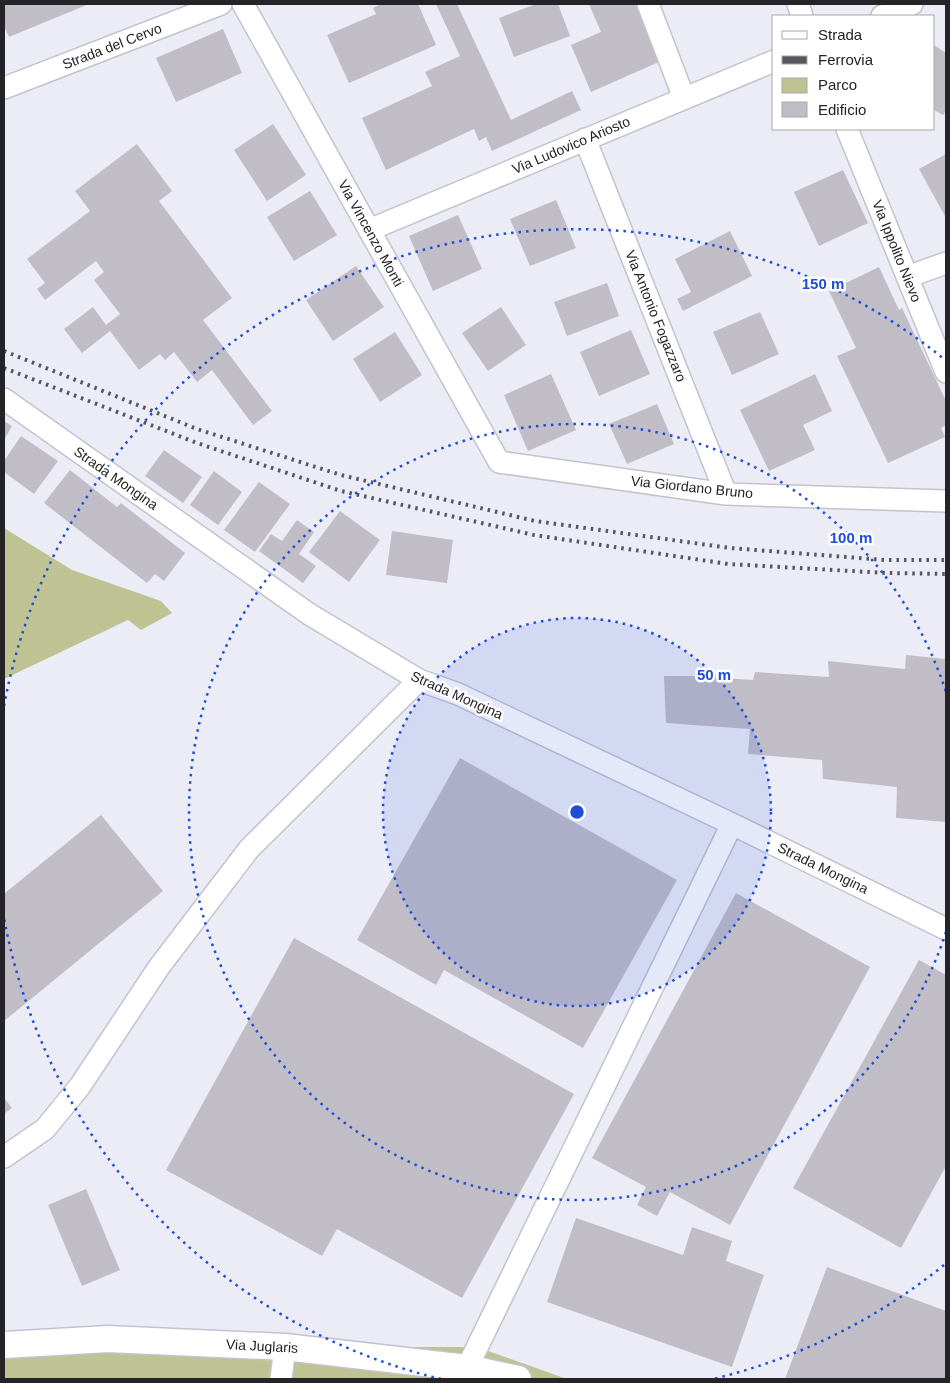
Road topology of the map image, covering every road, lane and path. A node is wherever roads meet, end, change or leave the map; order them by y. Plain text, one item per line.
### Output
1 (221, 4) edge
2 (244, 4) edge
3 (648, 4) edge
4 (912, 4) edge
5 (884, 15) edge
6 (772, 62) edge
7 (4, 88) edge
8 (684, 98) junction
9 (847, 130) edge
10 (585, 139) junction
11 (369, 230) junction
12 (946, 263) edge
13 (907, 277) junction
14 (946, 372) edge
15 (4, 399) edge
16 (499, 462) joint
17 (726, 494) junction
18 (946, 501) edge
19 (419, 680) junction
20 (732, 824) junction
21 (946, 929) edge
22 (4, 1156) edge
23 (4, 1345) edge
24 (285, 1347) junction
25 (467, 1368) junction
26 (282, 1379) edge
27 (518, 1379) edge

1 - 7 street, Strada del Cervo
2 - 11 street, Via Vincenzo Monti
3 - 8 street
4 - 5 street
6 - 8 street, Via Ludovico Ariosto
8 - 10 street, Via Ludovico Ariosto
9 - 13 street, Via Ippolito Nievo
10 - 11 street, Via Ludovico Ariosto
10 - 17 street, Via Antonio Fogazzaro
11 - 16 street, Via Vincenzo Monti
12 - 13 street
13 - 14 street, Via Ippolito Nievo
15 - 19 street, Strada Mongina
16 - 17 street, Via Giordano Bruno
17 - 18 street, Via Giordano Bruno
19 - 20 street, Strada Mongina
19 - 22 street
20 - 21 street, Strada Mongina
20 - 25 street
23 - 24 street, Via Juglaris
24 - 25 street, Via Juglaris
24 - 26 street
25 - 27 street, Via Juglaris

